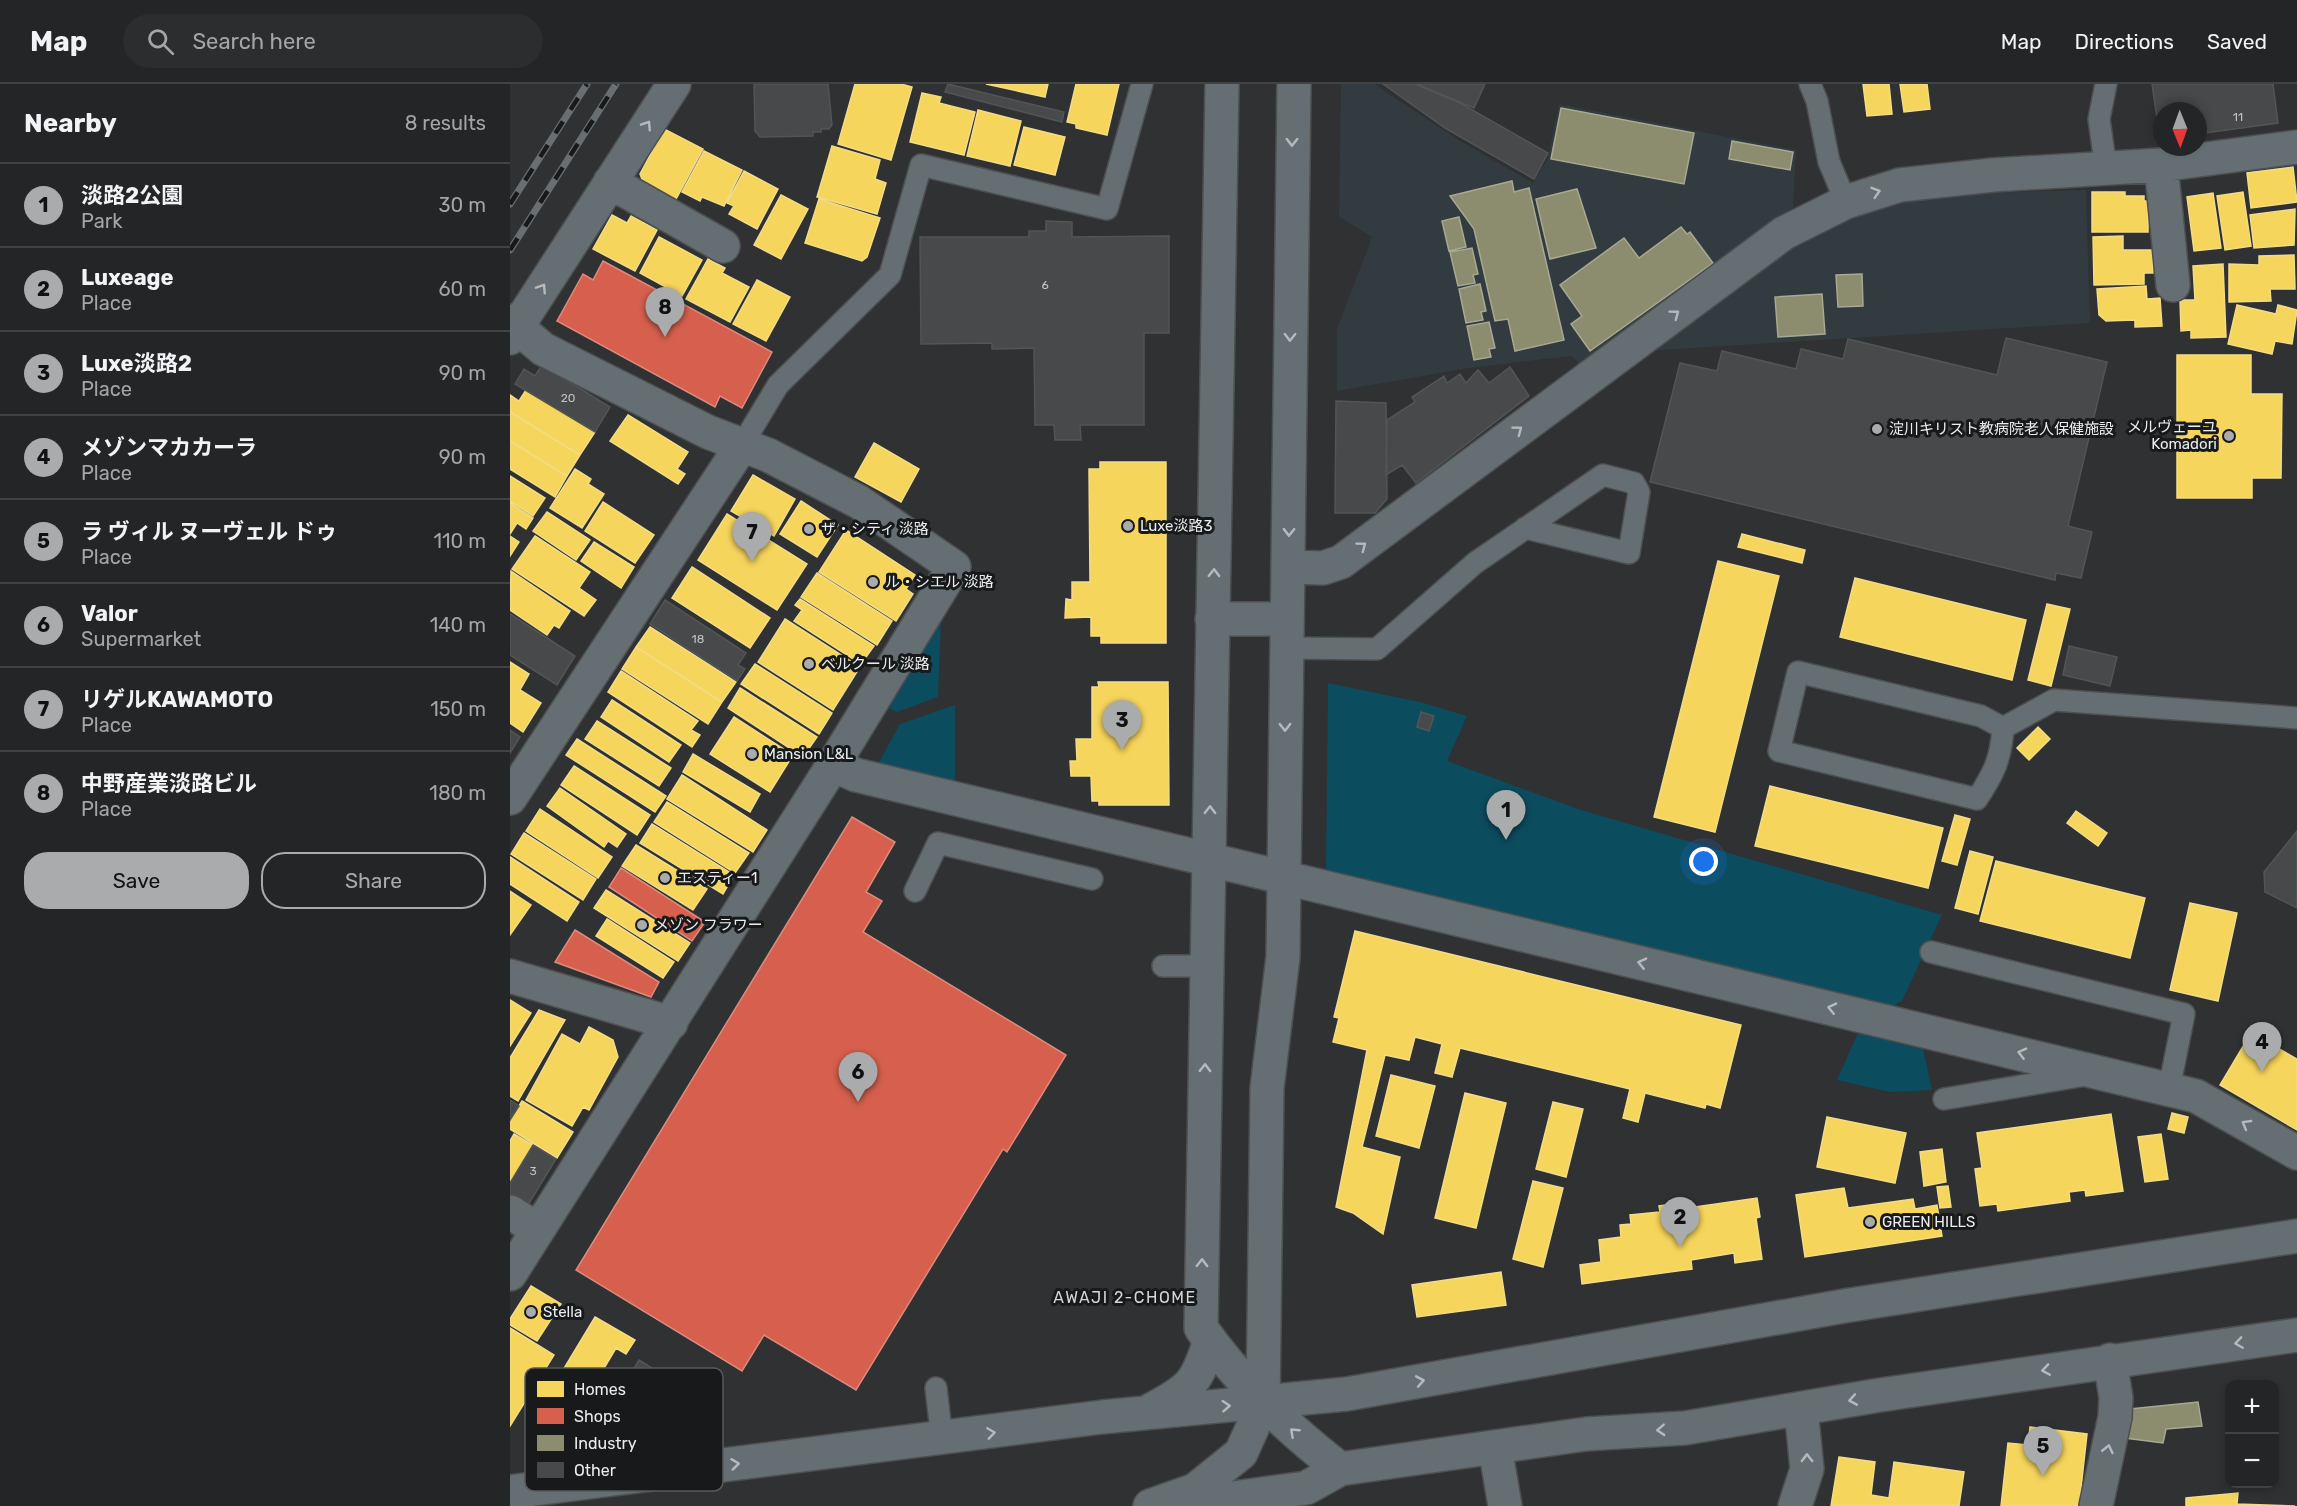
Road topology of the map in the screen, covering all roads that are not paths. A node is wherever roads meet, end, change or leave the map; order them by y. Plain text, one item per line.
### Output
1 (674, 84) edge
2 (1142, 84) edge
3 (1222, 84) edge
4 (1294, 84) edge
5 (1810, 84) edge
6 (2106, 84) edge
7 (2297, 147) edge
8 (2161, 165) junction
9 (2106, 169) junction
10 (610, 182) junction
11 (1846, 202) junction
12 (723, 246) dead end
13 (2173, 285) dead end
14 (512, 328) edge
15 (742, 446) junction
16 (1526, 528) junction
17 (1288, 567) junction
18 (1212, 619) junction
19 (1286, 634) junction
20 (2297, 718) edge
21 (2003, 728) junction
22 (833, 765) junction
23 (510, 798) edge
24 (1210, 861) junction
25 (1285, 878) junction
26 (1092, 879) dead end
27 (915, 891) dead end
28 (1931, 952) dead end
29 (1163, 966) dead end
30 (1207, 966) junction
31 (510, 976) edge
32 (671, 1023) junction
33 (2100, 1072) junction
34 (2169, 1089) junction
35 (1944, 1099) dead end
36 (2297, 1153) edge
37 (510, 1212) edge
38 (538, 1230) junction
39 (2297, 1236) edge
40 (510, 1274) edge
41 (2297, 1335) edge
42 (1210, 1340) junction
43 (2110, 1360) junction
44 (936, 1388) dead end
45 (1263, 1404) junction
46 (1801, 1409) junction
47 (1147, 1412) junction
48 (942, 1439) junction
49 (1496, 1447) junction
50 (723, 1466) edge
51 (1340, 1469) junction
52 (525, 1490) edge
53 (510, 1492) edge
54 (1150, 1506) edge
55 (1174, 1506) edge
56 (1505, 1506) edge
57 (1796, 1506) edge
58 (2096, 1506) edge

10 -> 1 street
2 - 15 lane
18 -> 3 street
4 -> 17 street
5 - 11 lane
6 - 9 lane
7 - 8 street
8 - 9 street
8 - 13 street
11 -> 9 street
10 - 12 street
14 -> 10 street
17 -> 11 street
14 - 15 street
15 - 22 street
15 - 23 street
16 - 16 lane
16 - 19 lane
17 - 19 street
18 - 19 street
24 -> 18 street
19 -> 25 street
20 - 21 lane
21 - 21 lane
22 - 24 street
22 - 32 street
24 - 25 street
24 - 30 street
33 -> 25 street
25 - 45 street
26 - 27 lane
28 - 34 lane
29 - 30 lane
42 -> 30 street
31 - 32 street
32 - 38 street
33 - 34 street
33 - 35 lane
36 -> 34 street
37 - 38 street
38 - 40 street
45 -> 39 street
41 -> 43 street
42 - 45 street
42 - 47 street
43 -> 46 street
58 -> 43 street
44 - 48 lane
47 -> 45 street
51 -> 45 street
45 - 54 street
46 -> 49 street
57 -> 46 street
48 -> 47 street
50 -> 48 street
49 - 51 street
49 - 56 street
51 - 55 street
53 -> 52 street

